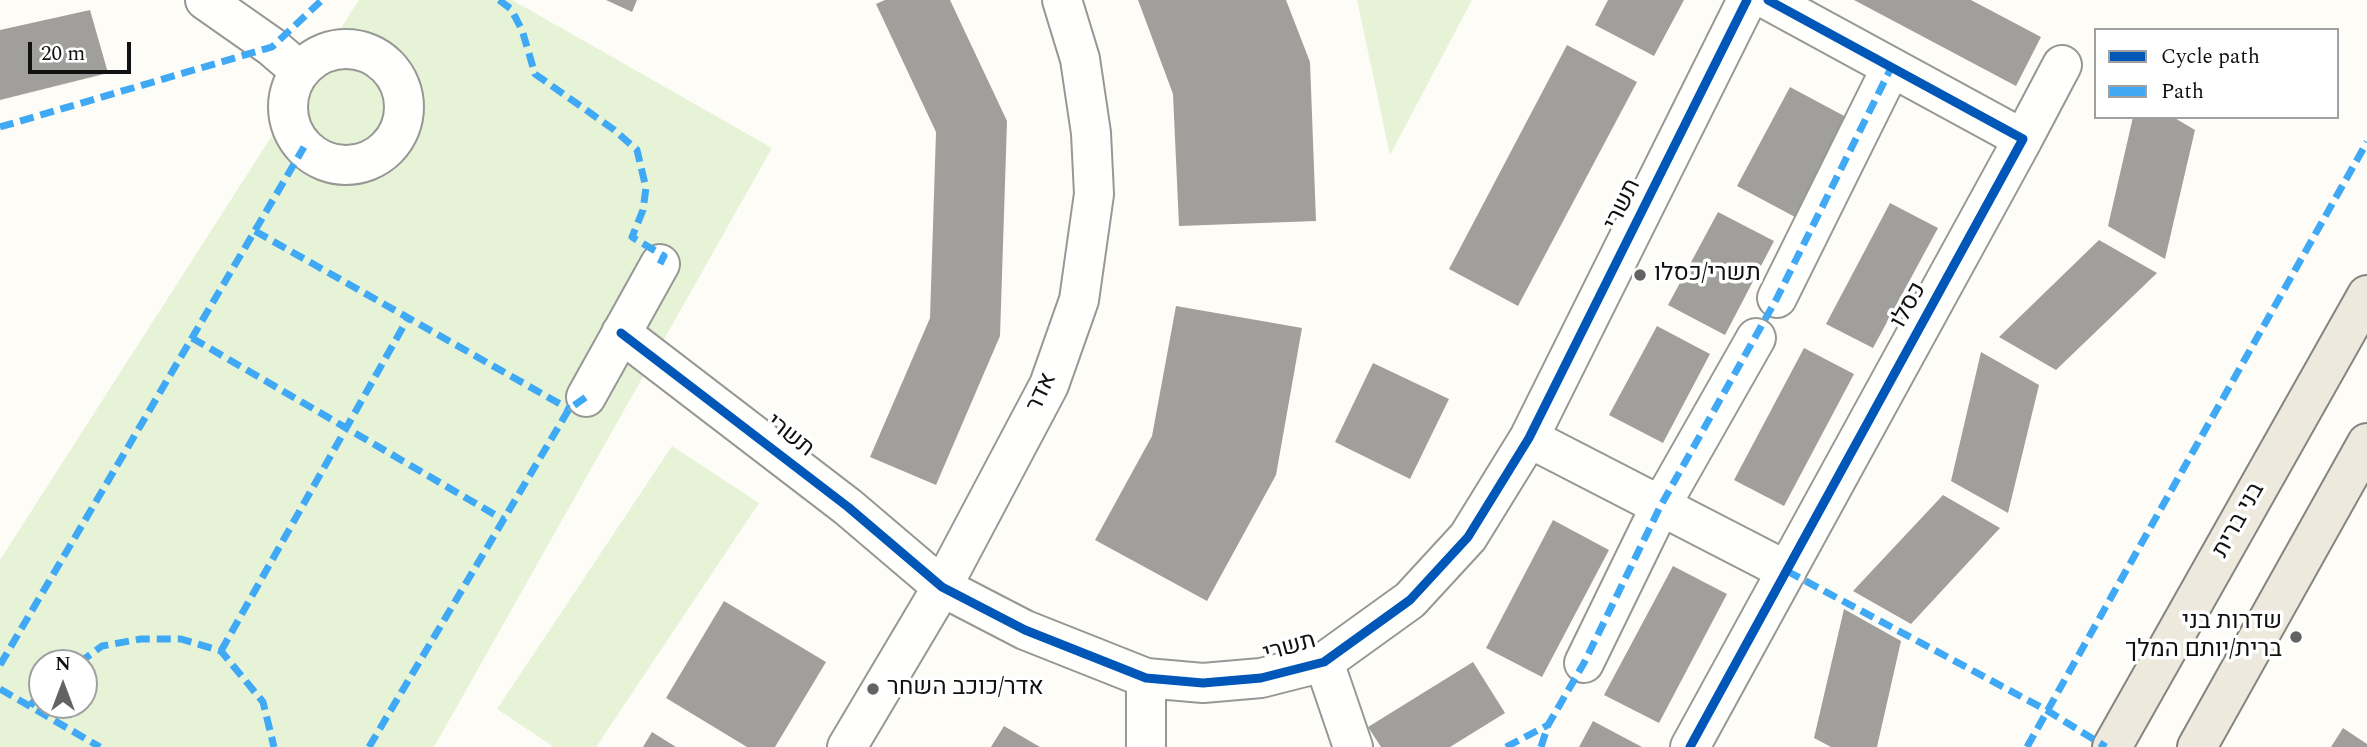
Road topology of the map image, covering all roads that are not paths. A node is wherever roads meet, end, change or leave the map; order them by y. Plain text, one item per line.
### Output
1 (1062, 0) edge
2 (1747, 0) edge
3 (1768, 0) edge
4 (226, 6) edge
5 (2062, 65) dead end
6 (1891, 68) junction
7 (300, 71) dead end
8 (2023, 139) junction
9 (660, 264) dead end
10 (2367, 295) edge
11 (1777, 299) dead end
12 (621, 333) junction
13 (1756, 338) dead end
14 (586, 397) dead end
15 (1530, 438) junction
16 (2367, 443) edge
17 (1660, 507) junction
18 (1787, 571) junction
19 (942, 587) junction
20 (1324, 662) junction
21 (1584, 663) dead end
22 (1146, 678) junction
23 (847, 747) edge
24 (1146, 747) edge
25 (1353, 747) edge
26 (1690, 747) edge
27 (2112, 747) edge
28 (2197, 747) edge

1 - 19 street, אדר
2 - 15 street, תשרי
3 - 6 street
4 - 7 street
5 - 8 street, כסלו
6 - 8 street
6 - 11 street
8 - 18 street, כסלו
9 - 12 street
10 - 27 main road, בני ברית
12 - 14 street
12 - 19 street, תשרי
13 - 17 street
15 - 17 street
15 - 20 street, תשרי
16 - 28 main road
17 - 18 street
17 - 21 street
18 - 26 street, כסלו
19 - 22 street, תשרי
19 - 23 street, אדר
20 - 22 street, תשרי
20 - 25 street
22 - 24 street

